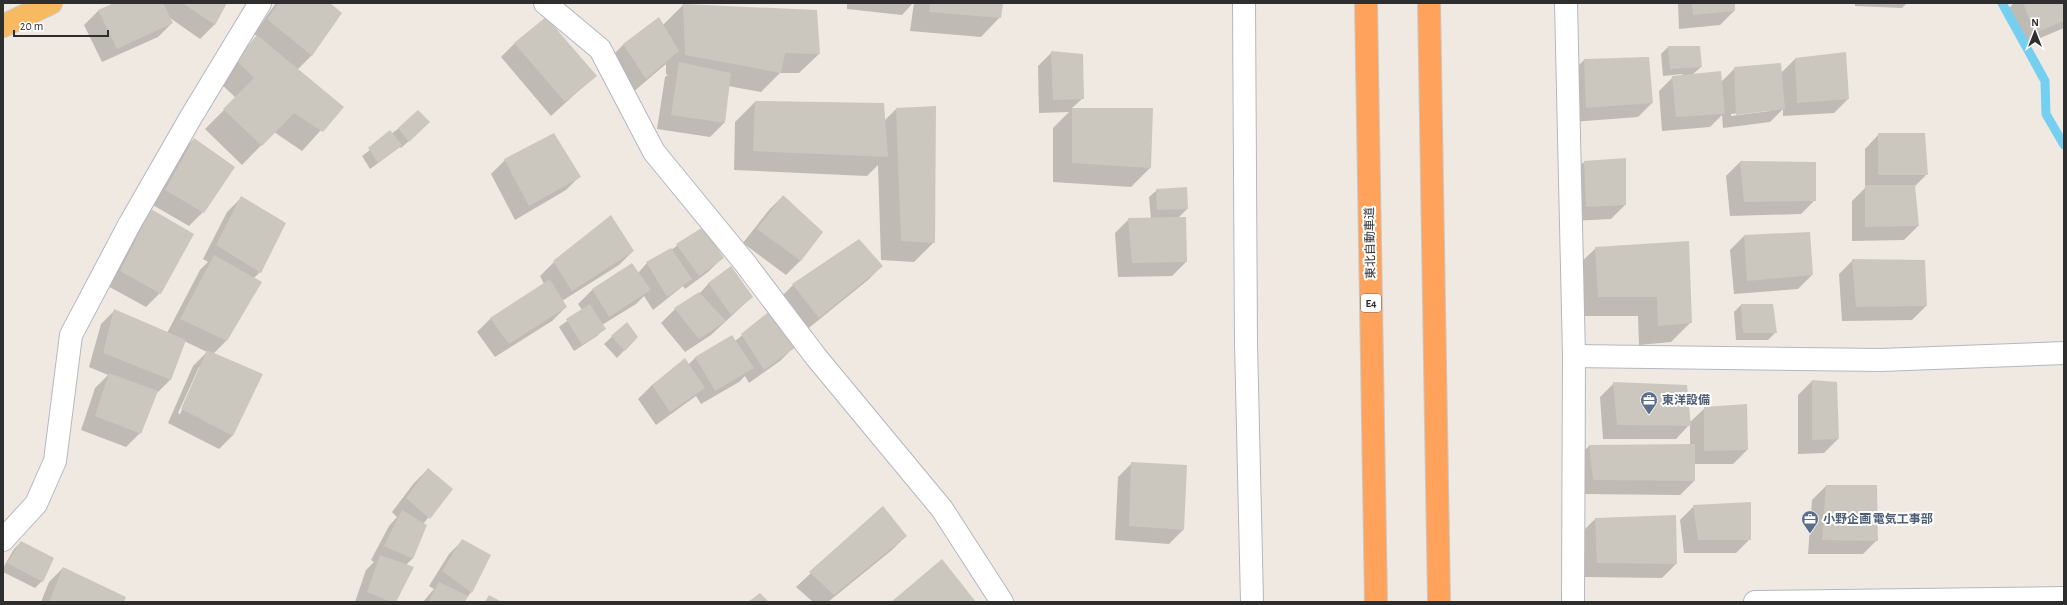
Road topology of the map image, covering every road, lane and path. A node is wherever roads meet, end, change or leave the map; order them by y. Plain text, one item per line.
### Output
1 (51, 3) edge
2 (260, 3) edge
3 (546, 3) edge
4 (1244, 3) edge
5 (1366, 3) edge
6 (1429, 3) edge
7 (1566, 3) edge
8 (3, 26) edge
9 (2064, 352) edge
10 (1574, 356) junction
11 (3, 540) edge
12 (2064, 598) edge
13 (1002, 602) edge
14 (1252, 602) edge
15 (1376, 602) edge
16 (1439, 602) edge
17 (1573, 602) edge
18 (1755, 602) edge

1 - 8 highway
2 - 11 street
3 - 13 street
4 - 14 street
5 - 15 highway, 東北自動車道 / E4
6 - 16 highway
7 - 10 street
9 - 10 street
10 - 17 street
12 - 18 street

